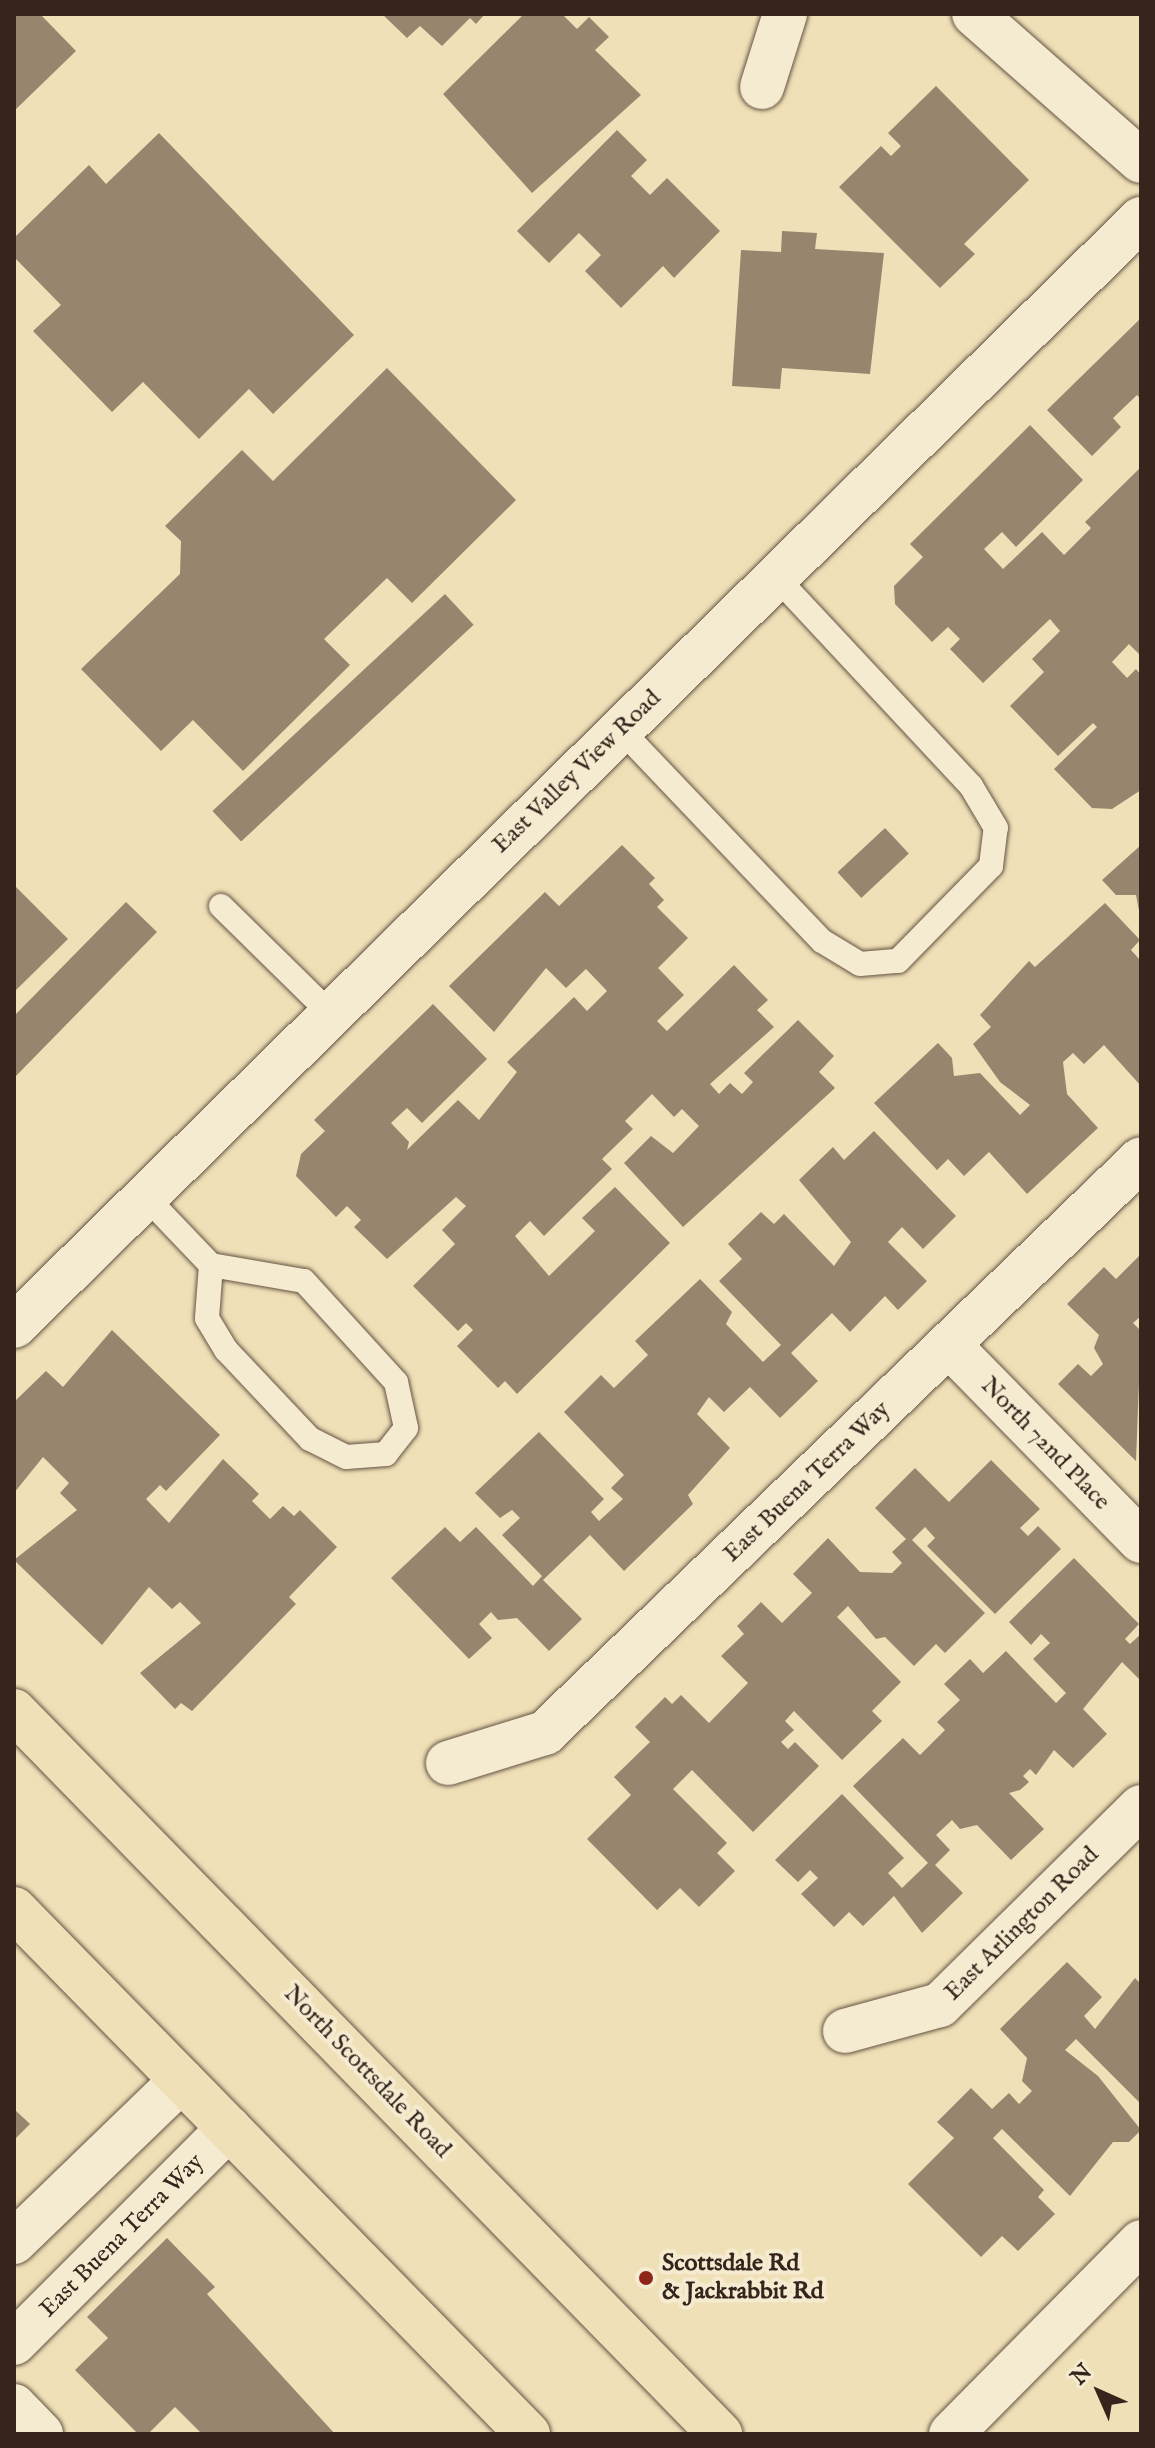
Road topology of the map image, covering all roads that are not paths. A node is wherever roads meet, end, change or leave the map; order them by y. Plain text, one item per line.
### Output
1 (785, 14) edge
2 (974, 14) edge
3 (762, 87) dead end
4 (1141, 161) edge
5 (1141, 219) edge
6 (776, 577) junction
7 (621, 730) junction
8 (221, 906) dead end
9 (331, 1014) junction
10 (1141, 1159) edge
11 (145, 1196) junction
12 (211, 1265) junction
13 (14, 1326) edge
14 (950, 1346) junction
15 (1141, 1541) edge
16 (14, 1711) edge
17 (448, 1763) dead end
18 (1141, 1807) edge
19 (14, 1909) edge
20 (845, 2031) dead end
21 (182, 2080) junction
22 (229, 2128) junction
23 (14, 2242) edge
24 (1141, 2242) edge
25 (14, 2343) edge
26 (14, 2406) edge
27 (41, 2434) edge
28 (528, 2434) edge
29 (720, 2434) edge
30 (951, 2434) edge

1 - 3 street
2 - 4 street
5 - 6 street, East Valley View Road
6 - 7 street, East Valley View Road
6 - 7 lane
7 - 9 street, East Valley View Road
8 - 9 lane
9 - 11 street, East Valley View Road
10 - 14 street, East Buena Terra Way
11 - 12 lane
11 - 13 street, East Valley View Road
12 - 12 lane
14 - 15 street, North 72nd Place
14 - 17 street, East Buena Terra Way
16 - 29 main road, North Scottsdale Road
18 - 20 street, East Arlington Road
19 - 21 main road
21 - 22 main road
21 - 23 street
22 - 25 street, East Buena Terra Way
22 - 28 main road
24 - 30 street
26 - 27 street

